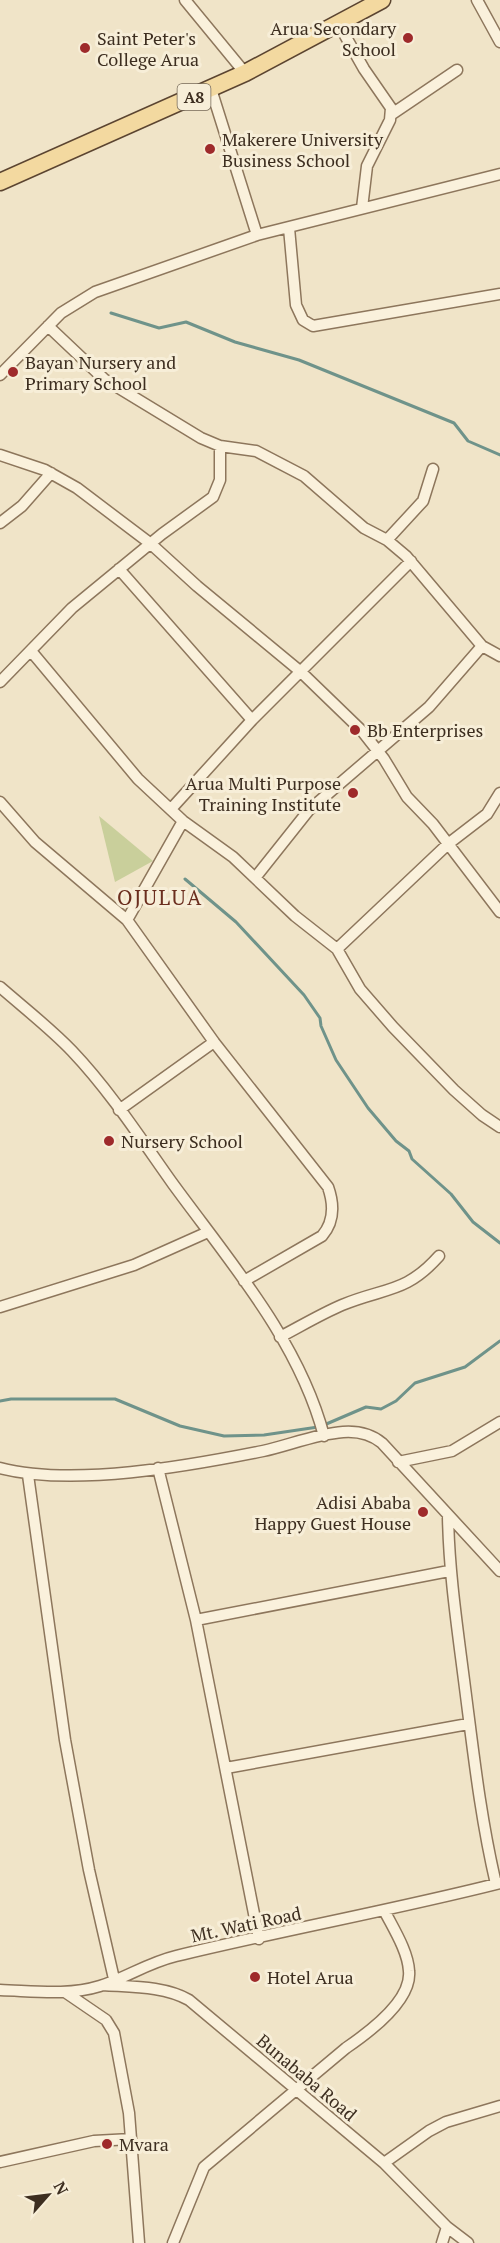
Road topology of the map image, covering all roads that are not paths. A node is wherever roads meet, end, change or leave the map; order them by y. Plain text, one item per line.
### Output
1 (185, 0) edge
2 (382, 0) edge
3 (477, 0) edge
4 (338, 23) junction
5 (500, 42) edge
6 (457, 70) dead end
7 (245, 73) junction
8 (211, 89) junction
9 (392, 114) junction
10 (499, 178) edge
11 (0, 182) edge
12 (362, 208) junction
13 (289, 228) junction
14 (257, 236) junction
15 (500, 294) edge
16 (48, 326) junction
17 (0, 375) edge
18 (220, 446) junction
19 (0, 455) edge
20 (433, 469) dead end
21 (51, 473) junction
22 (0, 523) edge
23 (387, 540) junction
24 (151, 544) junction
25 (411, 561) junction
26 (119, 569) junction
27 (482, 646) junction
28 (31, 651) junction
29 (500, 656) edge
30 (301, 672) junction
31 (0, 682) edge
32 (252, 720) junction
33 (379, 751) junction
34 (500, 793) edge
35 (0, 802) edge
36 (171, 809) junction
37 (183, 821) junction
38 (448, 844) junction
39 (255, 878) junction
40 (500, 912) edge
41 (128, 920) junction
42 (337, 949) junction
43 (0, 987) edge
44 (213, 1042) junction
45 (119, 1110) junction
46 (500, 1127) edge
47 (208, 1232) junction
48 (439, 1256) dead end
49 (244, 1281) junction
50 (0, 1307) edge
51 (280, 1337) junction
52 (500, 1422) edge
53 (324, 1436) junction
54 (398, 1462) junction
55 (0, 1468) edge
56 (158, 1468) junction
57 (28, 1475) junction
58 (448, 1516) junction
59 (449, 1571) junction
60 (500, 1571) edge
61 (196, 1620) junction
62 (468, 1724) junction
63 (226, 1767) junction
64 (498, 1883) edge
65 (384, 1910) junction
66 (259, 1939) junction
67 (114, 1979) junction
68 (102, 1985) junction
69 (0, 1990) edge
70 (65, 1992) junction
71 (297, 2091) junction
72 (500, 2106) edge
73 (131, 2139) junction
74 (0, 2162) edge
75 (384, 2163) junction
76 (447, 2227) junction
77 (139, 2243) edge
78 (173, 2243) edge
79 (442, 2243) edge
80 (468, 2243) edge

1 - 7 street
2 - 4 main road, A8
3 - 5 street
4 - 7 main road, A8
4 - 9 street
6 - 9 street
7 - 8 main road, A8
8 - 11 main road, A8
8 - 14 street
9 - 12 street
10 - 12 street
12 - 13 street
13 - 14 street
13 - 15 street
14 - 16 street
16 - 17 street
16 - 18 street
18 - 23 street
18 - 24 street
19 - 21 street
20 - 23 street
21 - 22 street
21 - 24 street
23 - 25 street
24 - 26 street
24 - 30 street
25 - 27 street
25 - 30 street
26 - 28 street
26 - 32 street
27 - 29 street
27 - 33 street
28 - 31 street
28 - 36 street
30 - 32 street
30 - 33 street
32 - 36 street
33 - 38 street
33 - 39 street
34 - 38 street
35 - 41 street
36 - 37 street
37 - 39 street
37 - 41 street
38 - 40 street
38 - 42 street
39 - 42 street
41 - 44 street
42 - 46 street
43 - 45 street
44 - 45 street
44 - 49 street
45 - 47 street
47 - 49 street
47 - 50 street
48 - 51 street
49 - 51 street
51 - 53 street
52 - 54 street
53 - 54 street
53 - 56 street
54 - 58 street
55 - 57 street
56 - 57 street
56 - 61 street
57 - 67 street
58 - 59 street
58 - 60 street
59 - 61 street
59 - 62 street
61 - 63 street
62 - 63 street
62 - 64 street
63 - 66 street
64 - 65 street, Mt. Wati Road
65 - 66 street, Mt. Wati Road
65 - 71 street
66 - 67 street, Mt. Wati Road
67 - 68 street, Mt. Wati Road
68 - 70 street, Mt. Wati Road
68 - 71 street, Bunababa Road
69 - 70 street, Mt. Wati Road
70 - 73 street
71 - 75 street, Bunababa Road
71 - 78 street
72 - 75 street
73 - 74 street
73 - 77 street
75 - 76 street, Bunababa Road
76 - 79 street
76 - 80 street, Bunababa Road

